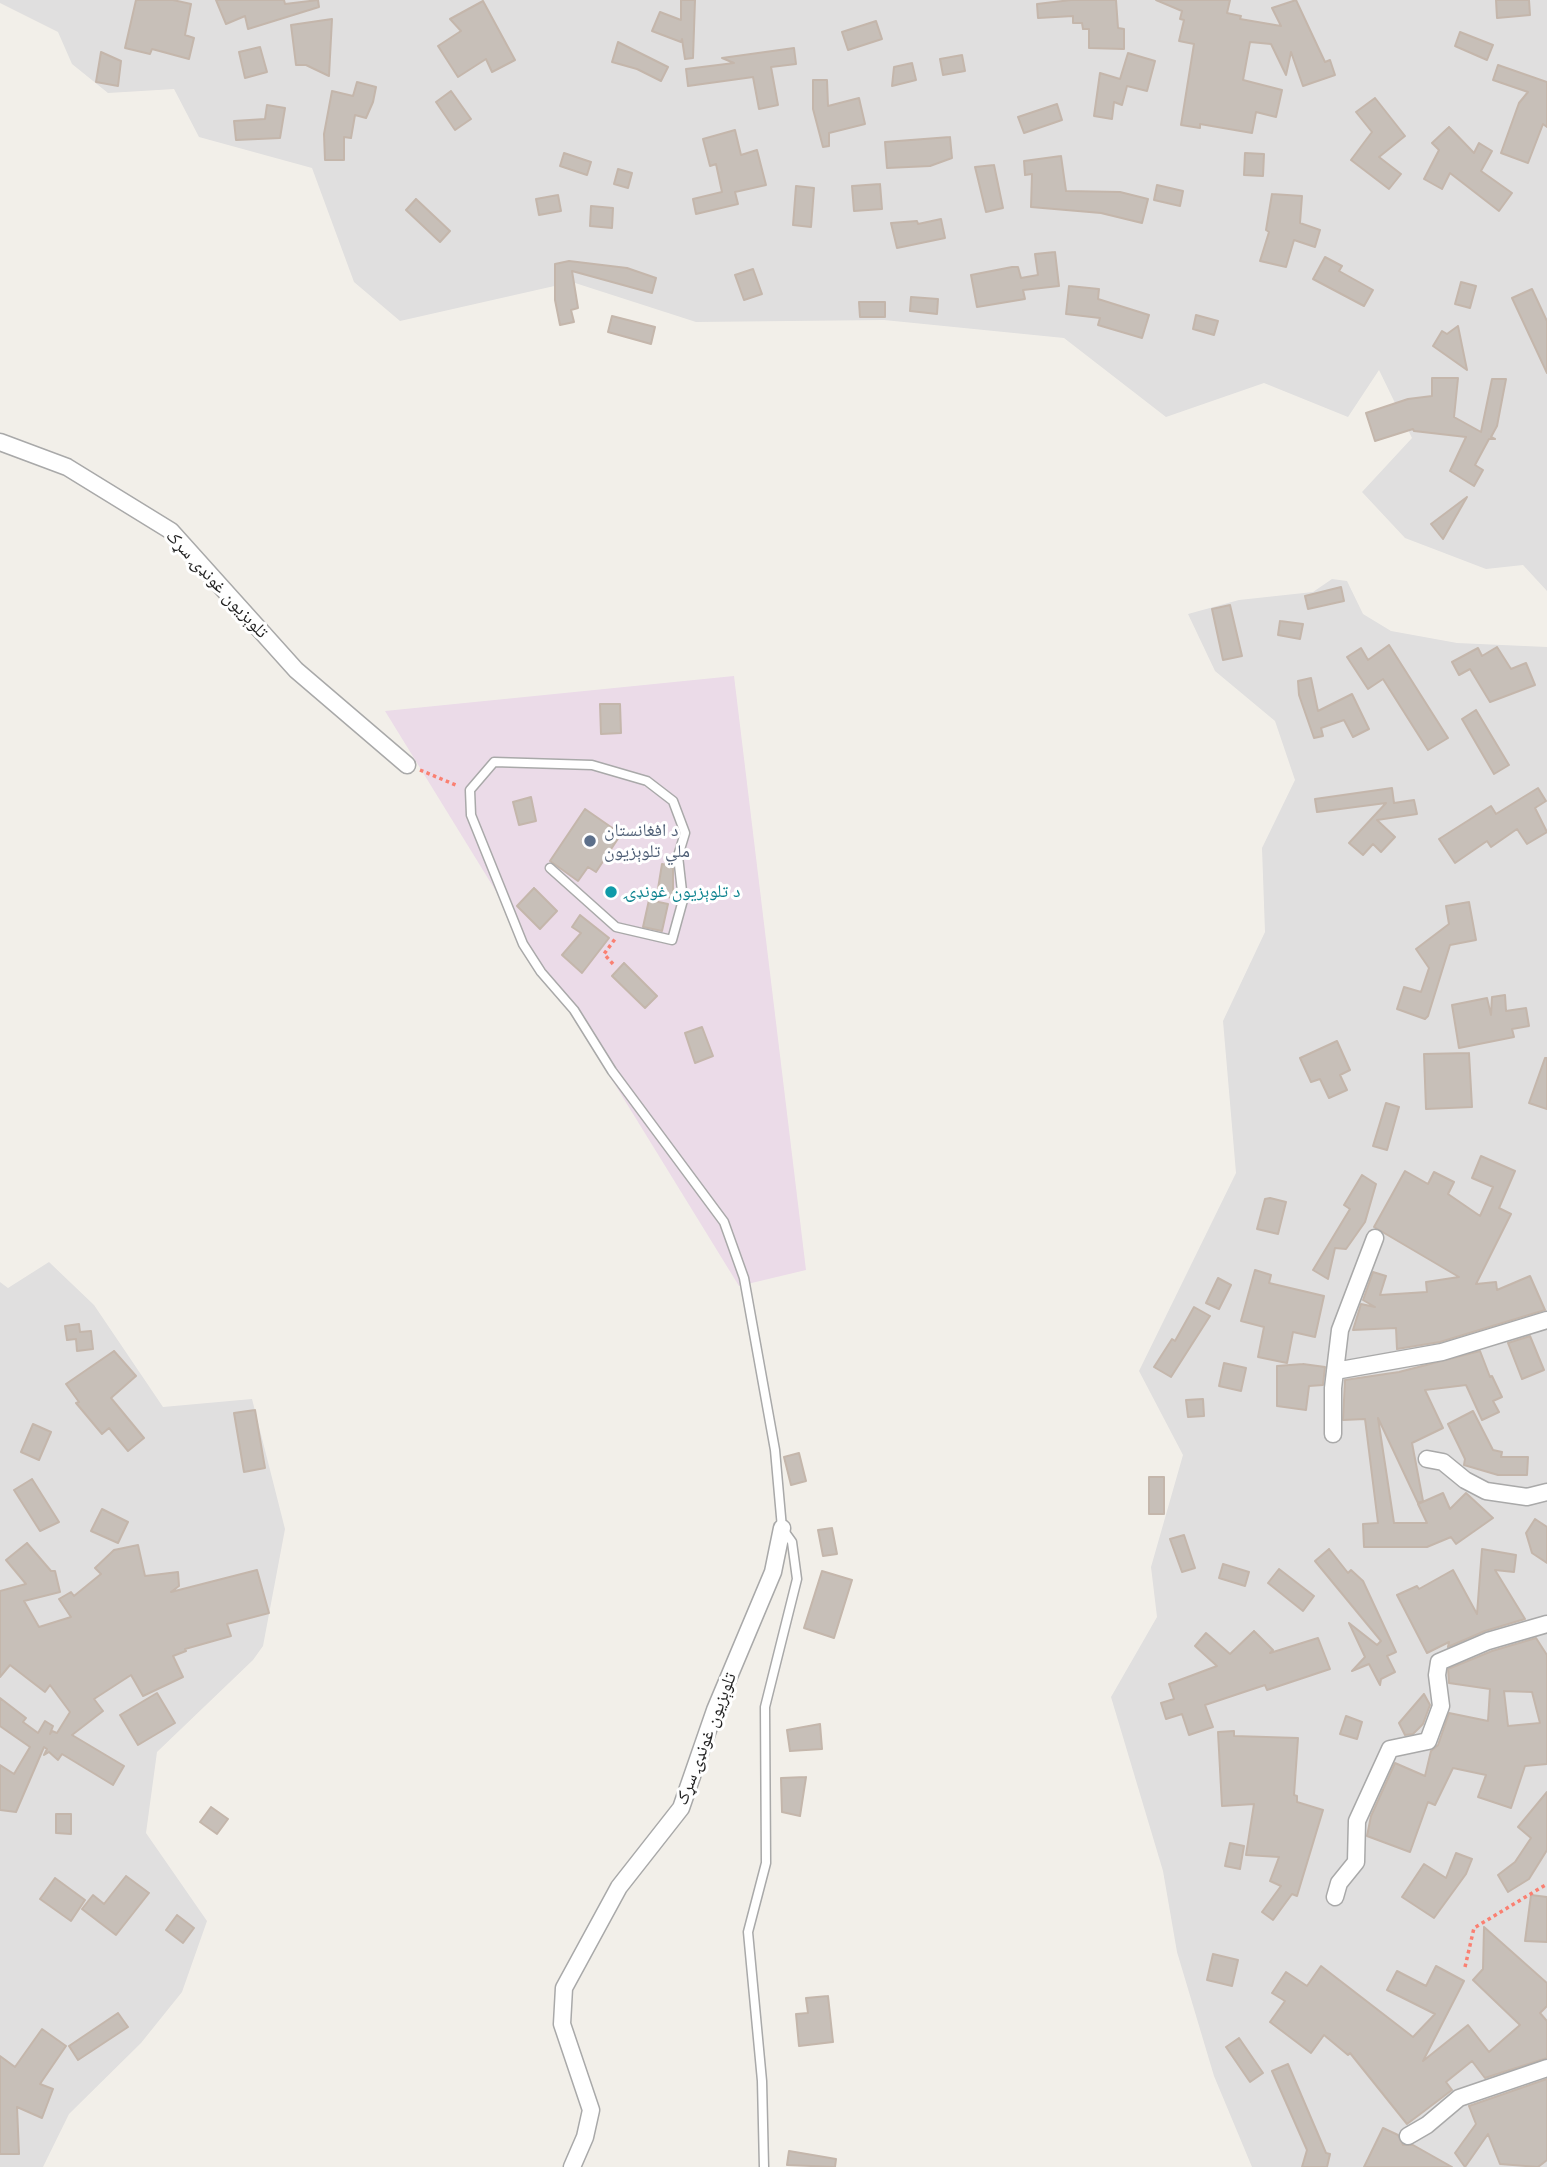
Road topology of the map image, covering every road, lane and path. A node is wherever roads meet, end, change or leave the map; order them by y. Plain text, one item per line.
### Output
1 (0, 442) edge
2 (407, 765) joint
3 (470, 790) junction
4 (550, 868) dead end
5 (617, 936) dead end
6 (613, 964) dead end
7 (1375, 1238) dead end
8 (1547, 1320) edge
9 (1335, 1371) junction
10 (1333, 1434) dead end
11 (1427, 1459) dead end
12 (1547, 1492) edge
13 (782, 1528) junction
14 (1547, 1624) edge
15 (1547, 1884) edge
16 (1335, 1897) dead end
17 (1465, 1967) dead end
18 (1547, 2068) edge
19 (1408, 2136) dead end
20 (572, 2167) edge
21 (764, 2167) edge

1 - 2 street, تلوېزيون غونډۍ سړک
2 - 3 path
3 - 4 lane
3 - 13 lane
5 - 6 path
7 - 9 street
8 - 9 street
9 - 10 street
11 - 12 street
13 - 20 street, تلوېزيون غونډۍ سړک
13 - 21 lane
14 - 16 street
15 - 17 path
18 - 19 street

